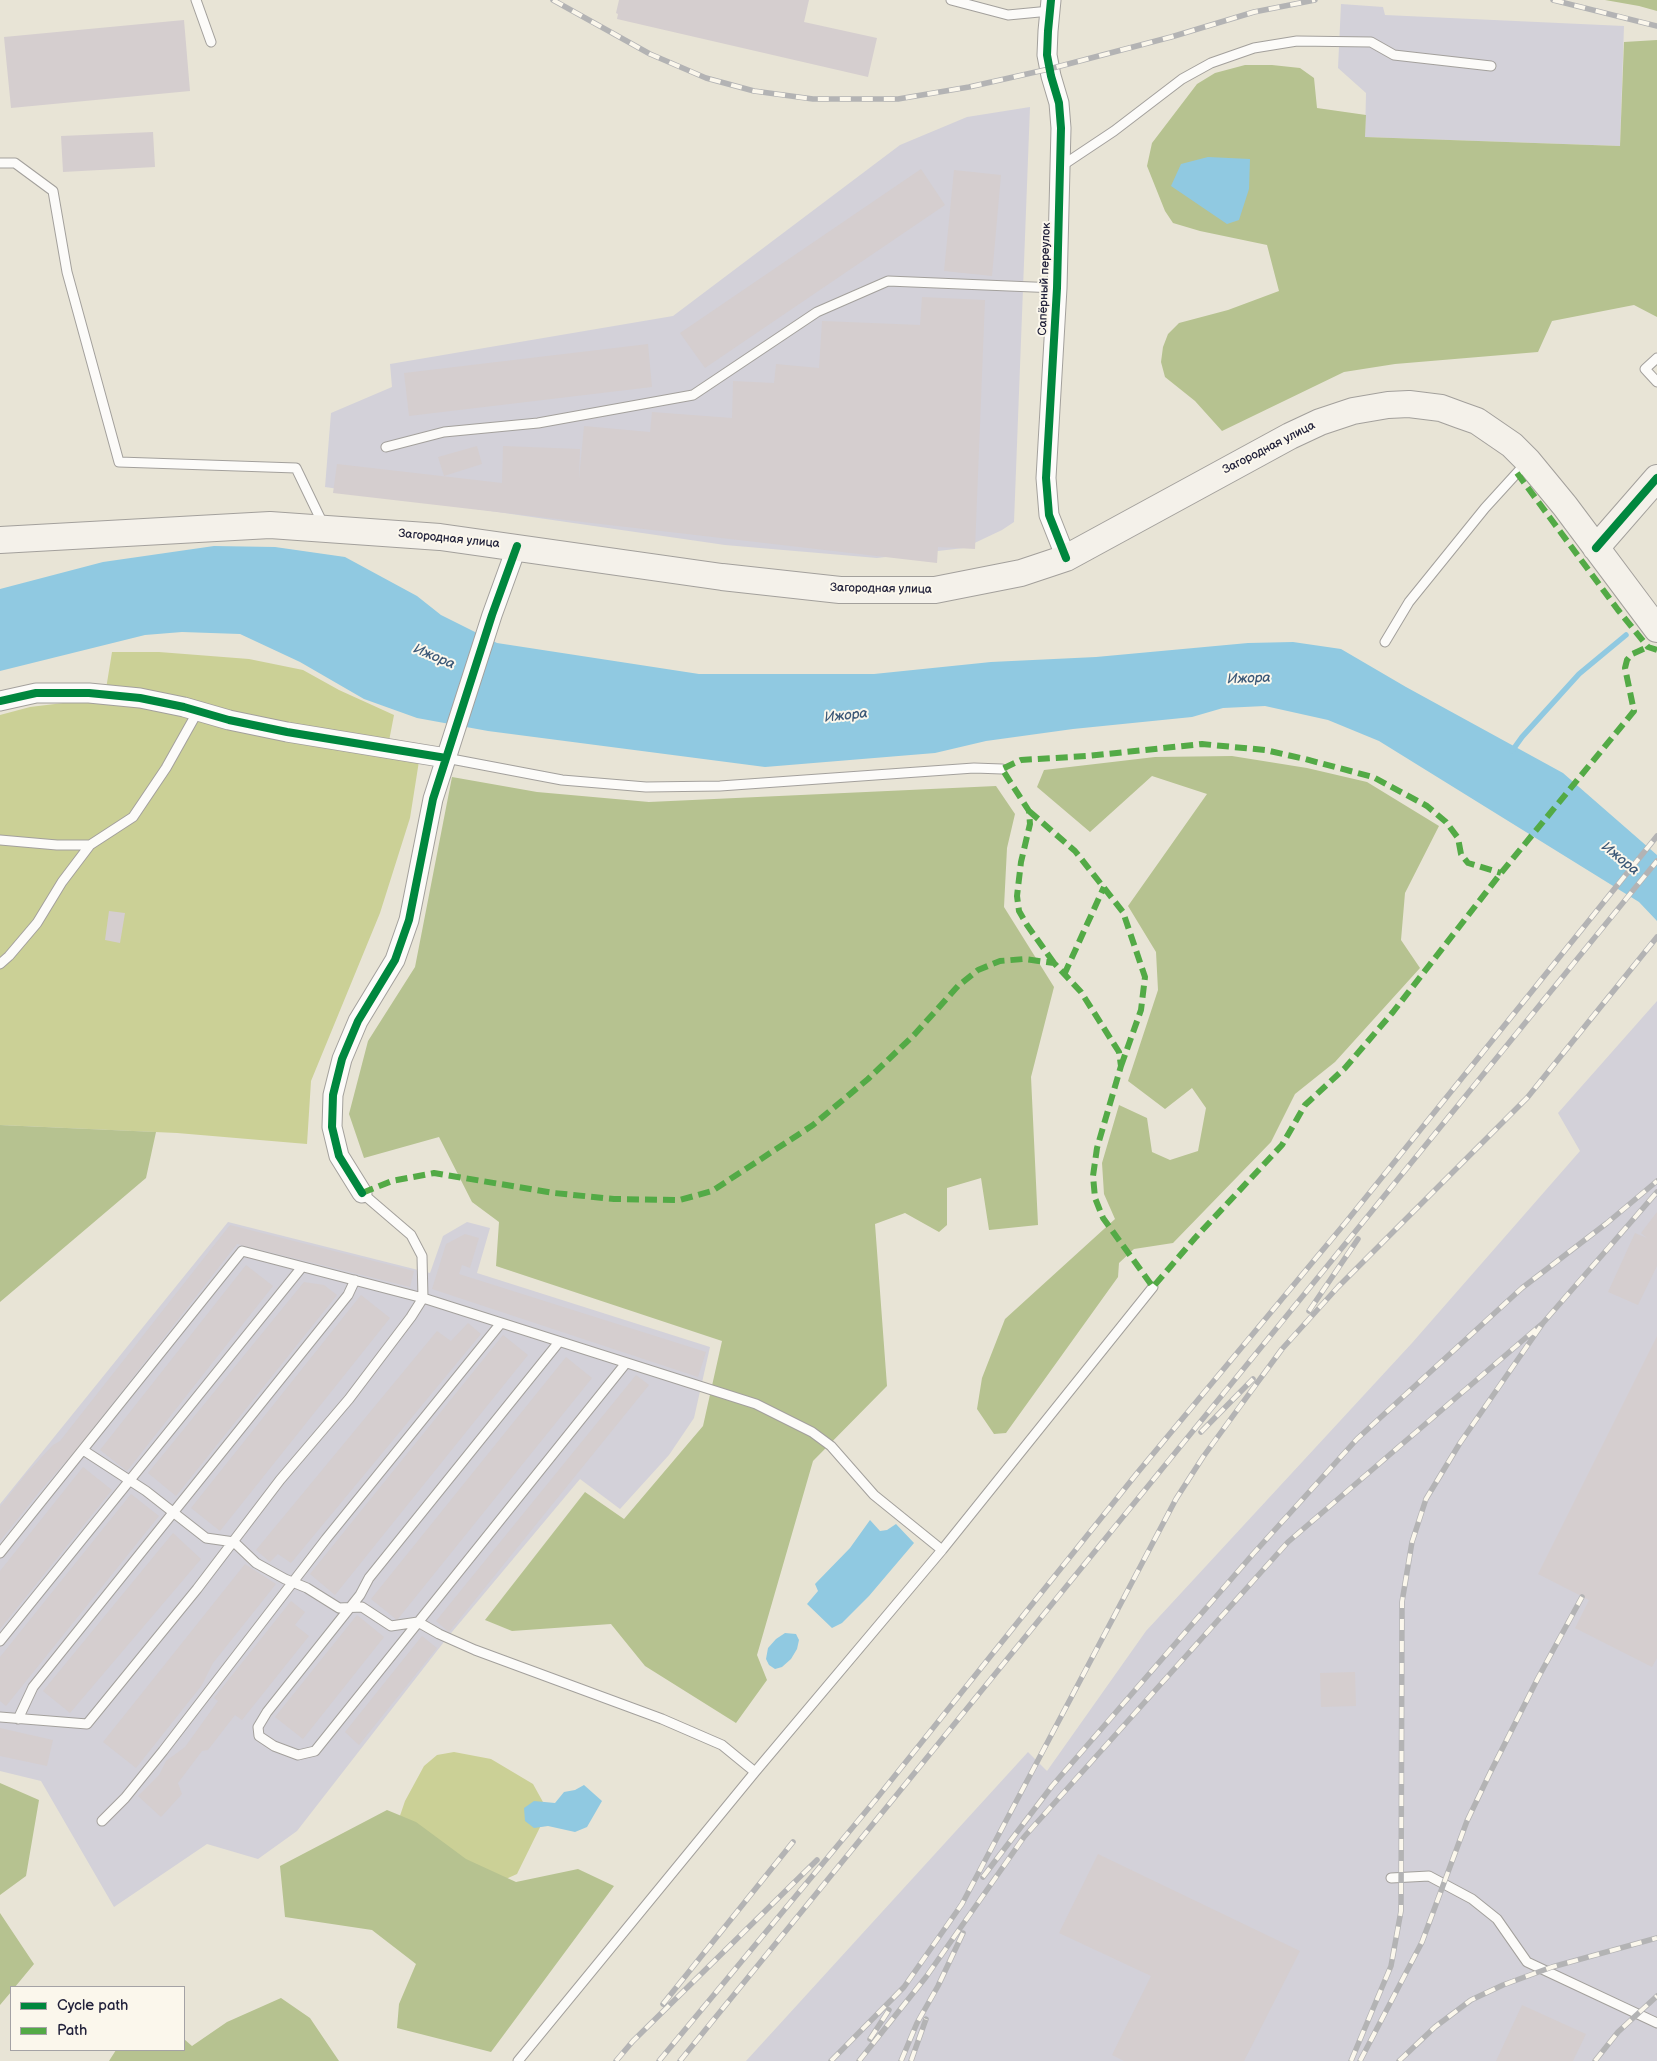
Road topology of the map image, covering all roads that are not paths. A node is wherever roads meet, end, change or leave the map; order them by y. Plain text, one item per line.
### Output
1 (196, 0) edge
2 (951, 0) edge
3 (1051, 5) edge
4 (211, 42) dead end
5 (1491, 66) dead end
6 (0, 163) edge
7 (1060, 167) junction
8 (1057, 288) junction
9 (1657, 358) edge
10 (1657, 382) edge
11 (386, 447) dead end
12 (1528, 462) junction
13 (1657, 478) edge
14 (326, 529) junction
15 (0, 540) edge
16 (517, 546) junction
17 (1596, 548) junction
18 (1066, 558) junction
19 (1657, 628) edge
20 (1385, 642) dead end
21 (0, 701) edge
22 (198, 711) junction
23 (446, 758) junction
24 (1002, 769) dead end
25 (0, 840) edge
26 (90, 845) junction
27 (0, 964) edge
28 (362, 1193) joint
29 (302, 1267) junction
30 (355, 1280) junction
31 (1153, 1287) dead end
32 (423, 1298) junction
33 (501, 1323) junction
34 (559, 1342) junction
35 (626, 1363) junction
36 (83, 1450) junction
37 (129, 1481) junction
38 (173, 1513) junction
39 (234, 1542) junction
40 (942, 1550) junction
41 (0, 1553) edge
42 (294, 1582) junction
43 (350, 1608) junction
44 (418, 1622) junction
45 (0, 1641) edge
46 (0, 1717) edge
47 (18, 1719) junction
48 (755, 1772) junction
49 (102, 1821) dead end
50 (1391, 1878) dead end
51 (1657, 2023) edge
52 (518, 2061) edge

1 - 4 lane
2 - 3 lane
3 - 7 street, Сапёрный переулок
5 - 7 lane
6 - 14 lane
7 - 8 street, Сапёрный переулок
8 - 11 lane
8 - 18 street, Сапёрный переулок
9 - 10 lane
12 - 17 main road, Загородная улица
12 - 18 main road, Загородная улица
12 - 20 lane
13 - 17 main road
14 - 15 main road, Загородная улица
14 - 16 main road, Загородная улица
16 - 18 main road, Загородная улица
16 - 23 street
17 - 19 main road, Загородная улица
21 - 22 street
22 - 23 street
22 - 26 lane
23 - 24 lane
23 - 28 street
25 - 26 lane
26 - 27 lane
28 - 32 lane
29 - 30 lane
29 - 36 lane
29 - 37 lane
30 - 32 lane
30 - 38 lane
31 - 40 lane
32 - 33 lane
32 - 39 lane
33 - 34 lane
33 - 42 lane
34 - 35 lane
34 - 43 lane
35 - 40 lane
35 - 44 lane
36 - 37 lane
36 - 41 lane
37 - 38 lane
37 - 45 lane
38 - 39 lane
38 - 47 lane
39 - 42 lane
39 - 47 lane
40 - 48 lane
42 - 43 lane
42 - 49 lane
43 - 44 lane
43 - 44 lane
44 - 48 lane
46 - 47 lane
48 - 52 lane
50 - 51 lane

